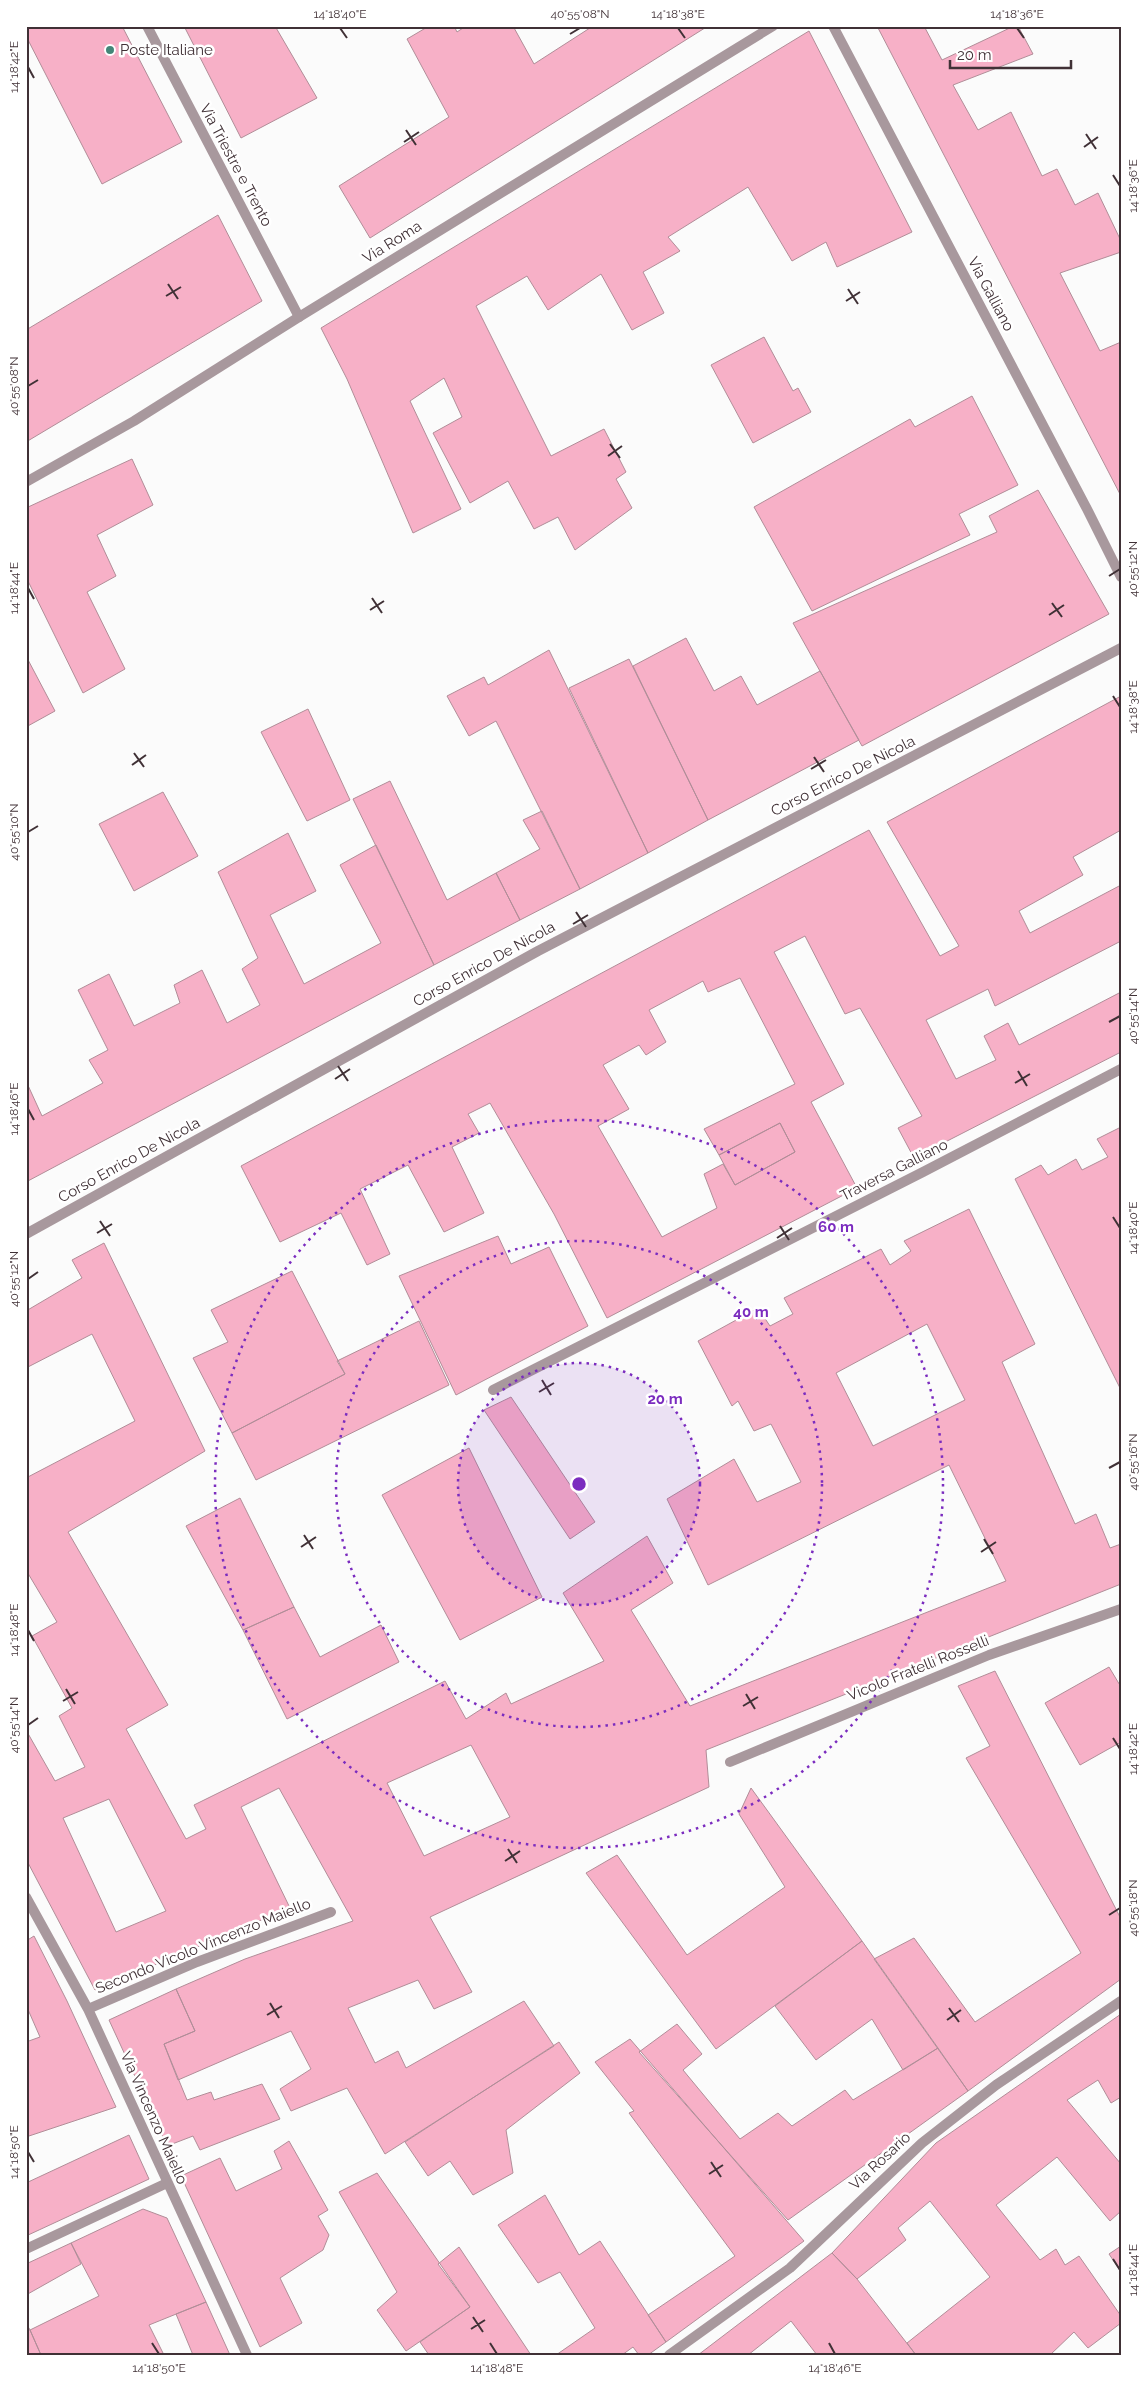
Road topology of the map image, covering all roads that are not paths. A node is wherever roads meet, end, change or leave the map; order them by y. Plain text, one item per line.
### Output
1 (147, 26) edge
2 (772, 26) edge
3 (833, 26) edge
4 (300, 317) junction
5 (26, 482) edge
6 (1121, 577) edge
7 (1121, 648) edge
8 (1121, 1069) edge
9 (26, 1234) edge
10 (493, 1390) dead end
11 (1121, 1609) edge
12 (730, 1762) dead end
13 (26, 1897) edge
14 (330, 1912) dead end
15 (1121, 2001) edge
16 (88, 2009) junction
17 (167, 2183) junction
18 (26, 2250) edge
19 (247, 2355) edge
20 (669, 2355) edge

1 - 4 street, Via Triestre e Trento
2 - 4 street, Via Roma
3 - 6 street, Via Galliano
4 - 5 street, Via Roma
7 - 9 street, Corso Enrico De Nicola
8 - 10 street, Traversa Galliano
11 - 12 street, Vicolo Fratelli Rosselli
13 - 16 street, Via Vincenzo Maiello
14 - 16 street, Secondo Vicolo Vincenzo Maiello
15 - 20 street, Via Rosario
16 - 17 street, Via Vincenzo Maiello
17 - 18 street
17 - 19 street, Via Vincenzo Maiello

